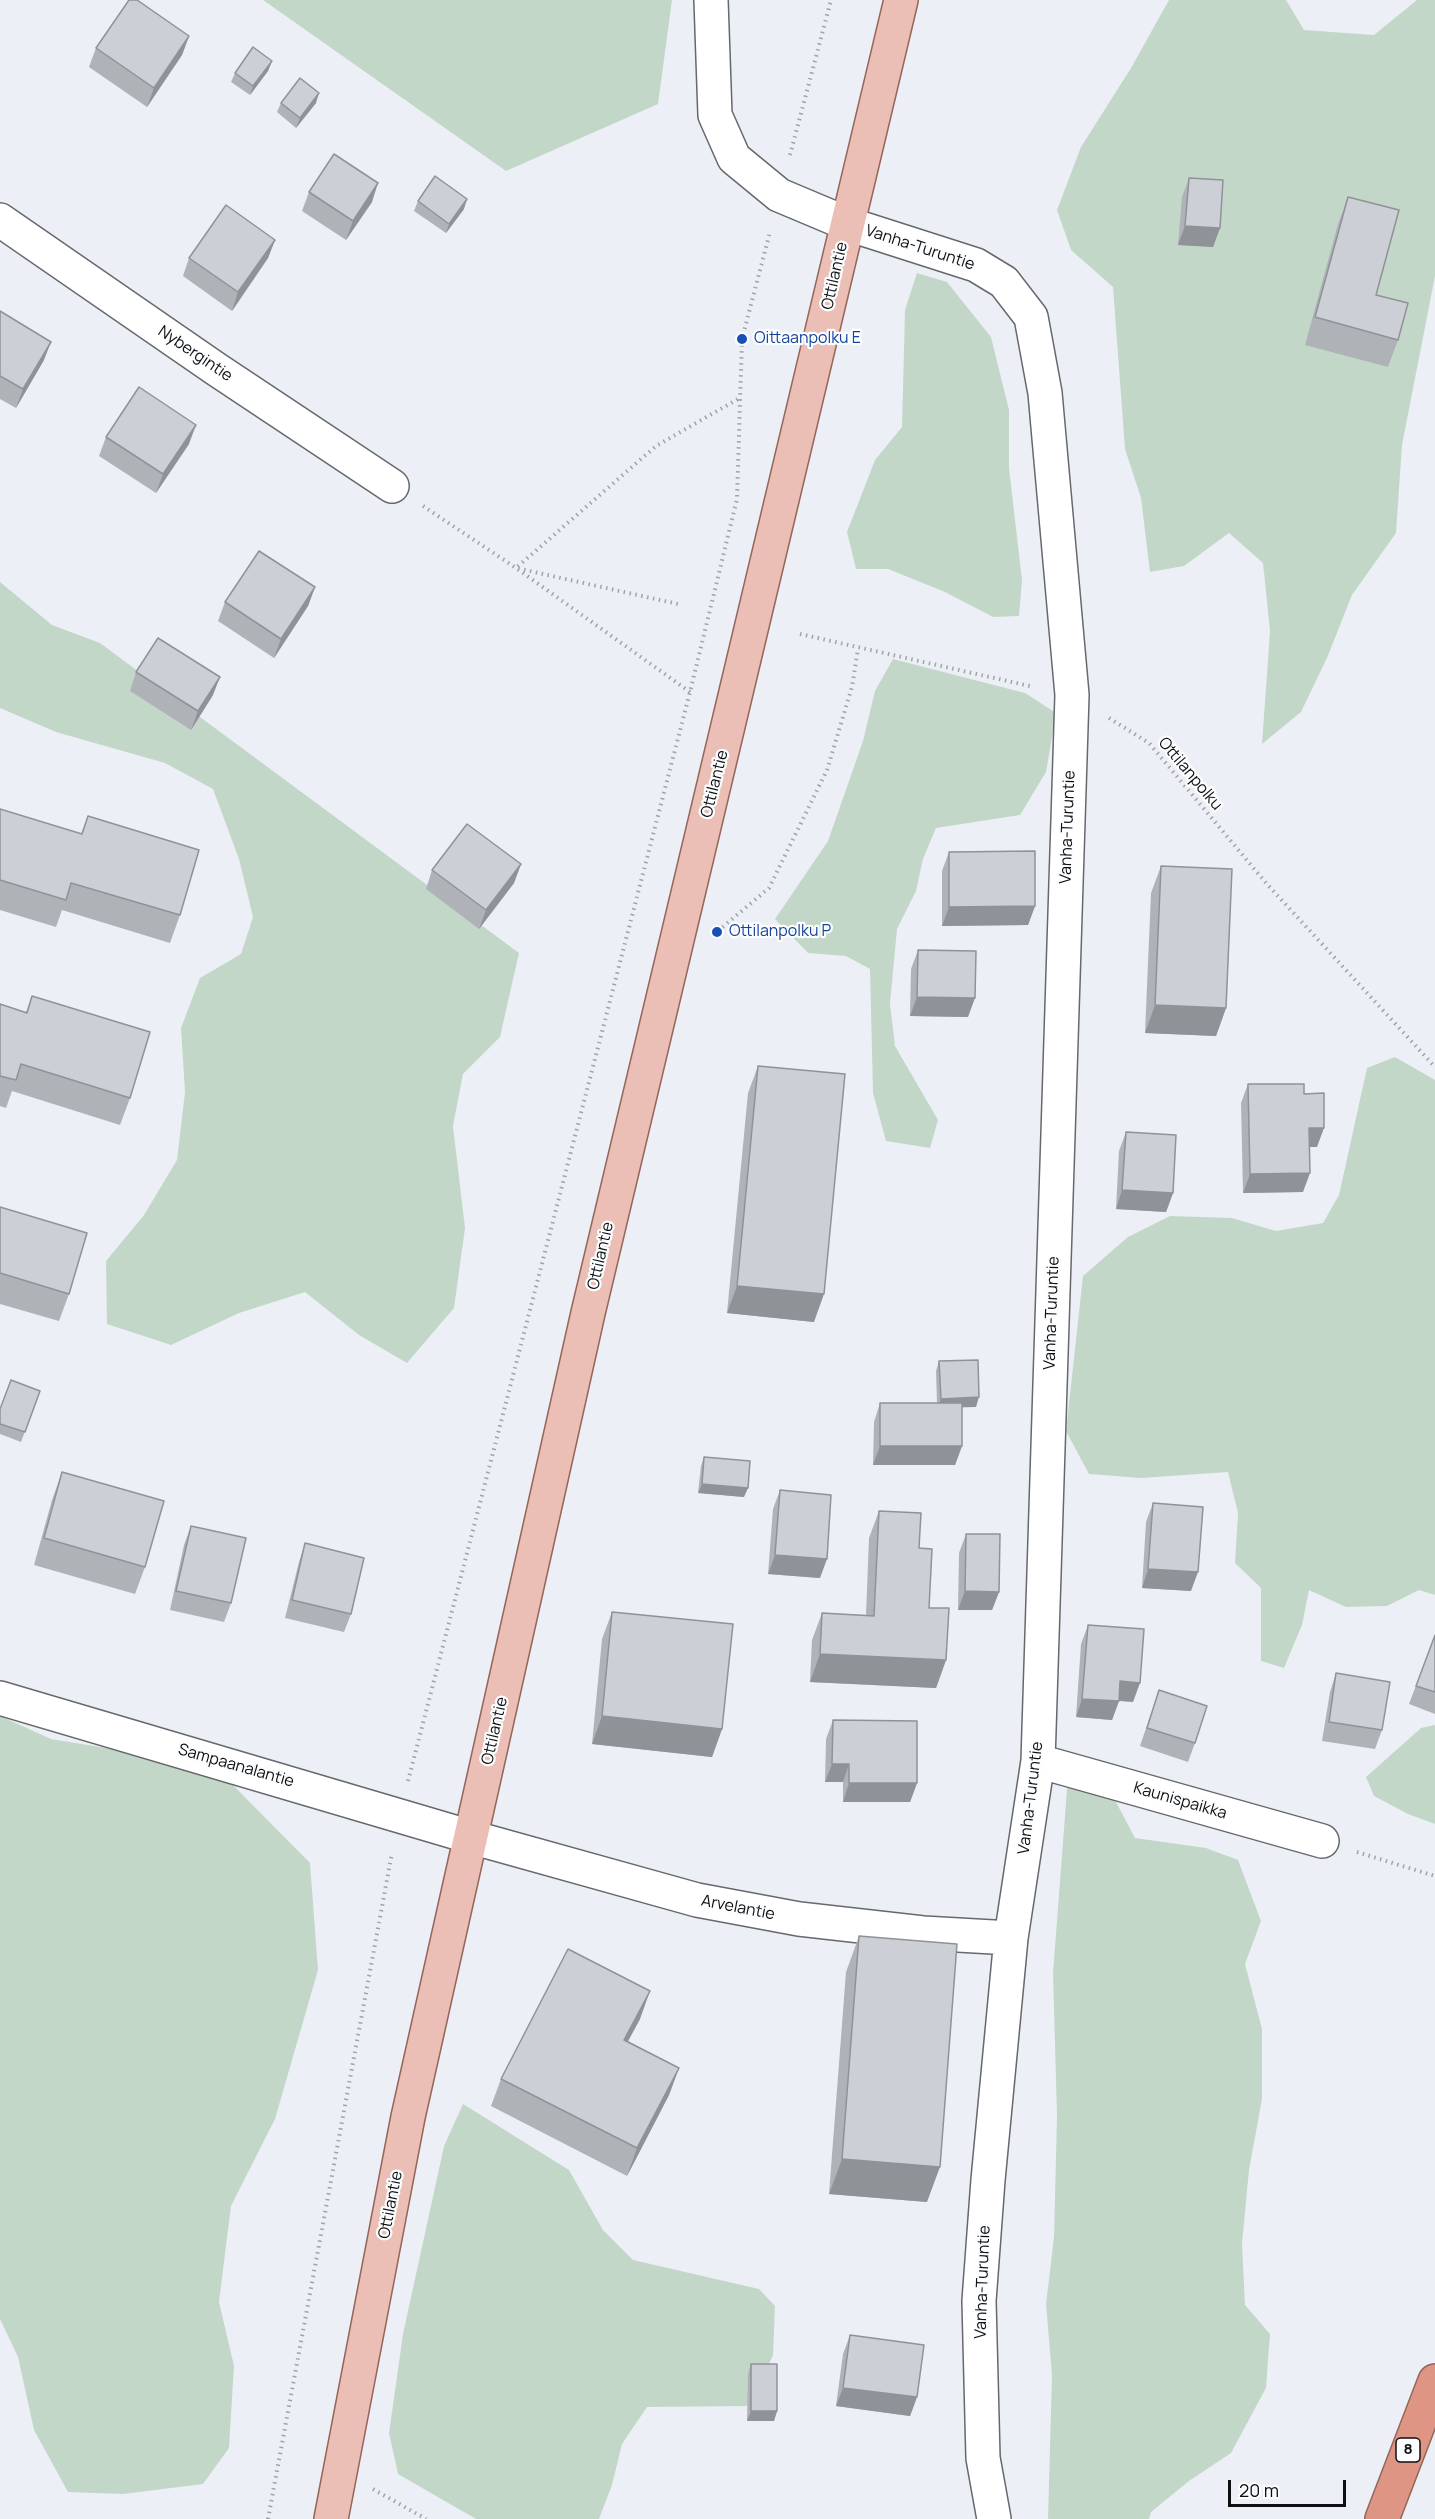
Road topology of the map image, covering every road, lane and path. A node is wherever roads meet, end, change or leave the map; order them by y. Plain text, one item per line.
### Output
1 (711, 0) edge
2 (831, 0) edge
3 (901, 0) edge
4 (779, 195) junction
5 (0, 220) edge
6 (848, 224) junction
7 (738, 399) junction
8 (392, 486) joint
9 (516, 568) junction
10 (678, 604) dead end
11 (800, 634) dead end
12 (858, 649) junction
13 (690, 692) junction
14 (1072, 695) junction
15 (671, 959) junction
16 (1435, 1067) edge
17 (0, 1698) edge
18 (1038, 1761) junction
19 (399, 1814) junction
20 (471, 1837) junction
21 (1322, 1841) joint
22 (1435, 1876) edge
23 (1011, 1938) junction
24 (1435, 2381) edge
25 (338, 2469) junction
26 (268, 2519) edge
27 (331, 2519) edge
28 (426, 2519) edge
29 (994, 2519) edge
30 (1382, 2519) edge

1 - 4 street, Vanha-Turuntie
2 - 4 path
3 - 6 main road, Ottilantie
4 - 6 street, Vanha-Turuntie
4 - 7 path
5 - 8 street, Nybergintie
6 - 14 street, Vanha-Turuntie
6 - 15 main road, Ottilantie
7 - 9 path
7 - 13 path
8 - 9 path
9 - 10 path
9 - 13 path
11 - 12 path, Ottilanpolku
12 - 14 path, Ottilanpolku
12 - 15 path
13 - 19 path
14 - 16 path, Ottilanpolku
14 - 18 street, Vanha-Turuntie
15 - 20 main road, Ottilantie
17 - 19 street, Sampaanalantie
18 - 21 street, Kaunispaikka
18 - 23 street, Vanha-Turuntie
19 - 20 street, Sampaanalantie
19 - 26 path
20 - 23 street, Arvelantie
20 - 25 main road, Ottilantie
21 - 22 path
23 - 29 street, Vanha-Turuntie
24 - 30 highway, 8
25 - 27 main road, Ottilantie
25 - 28 path

